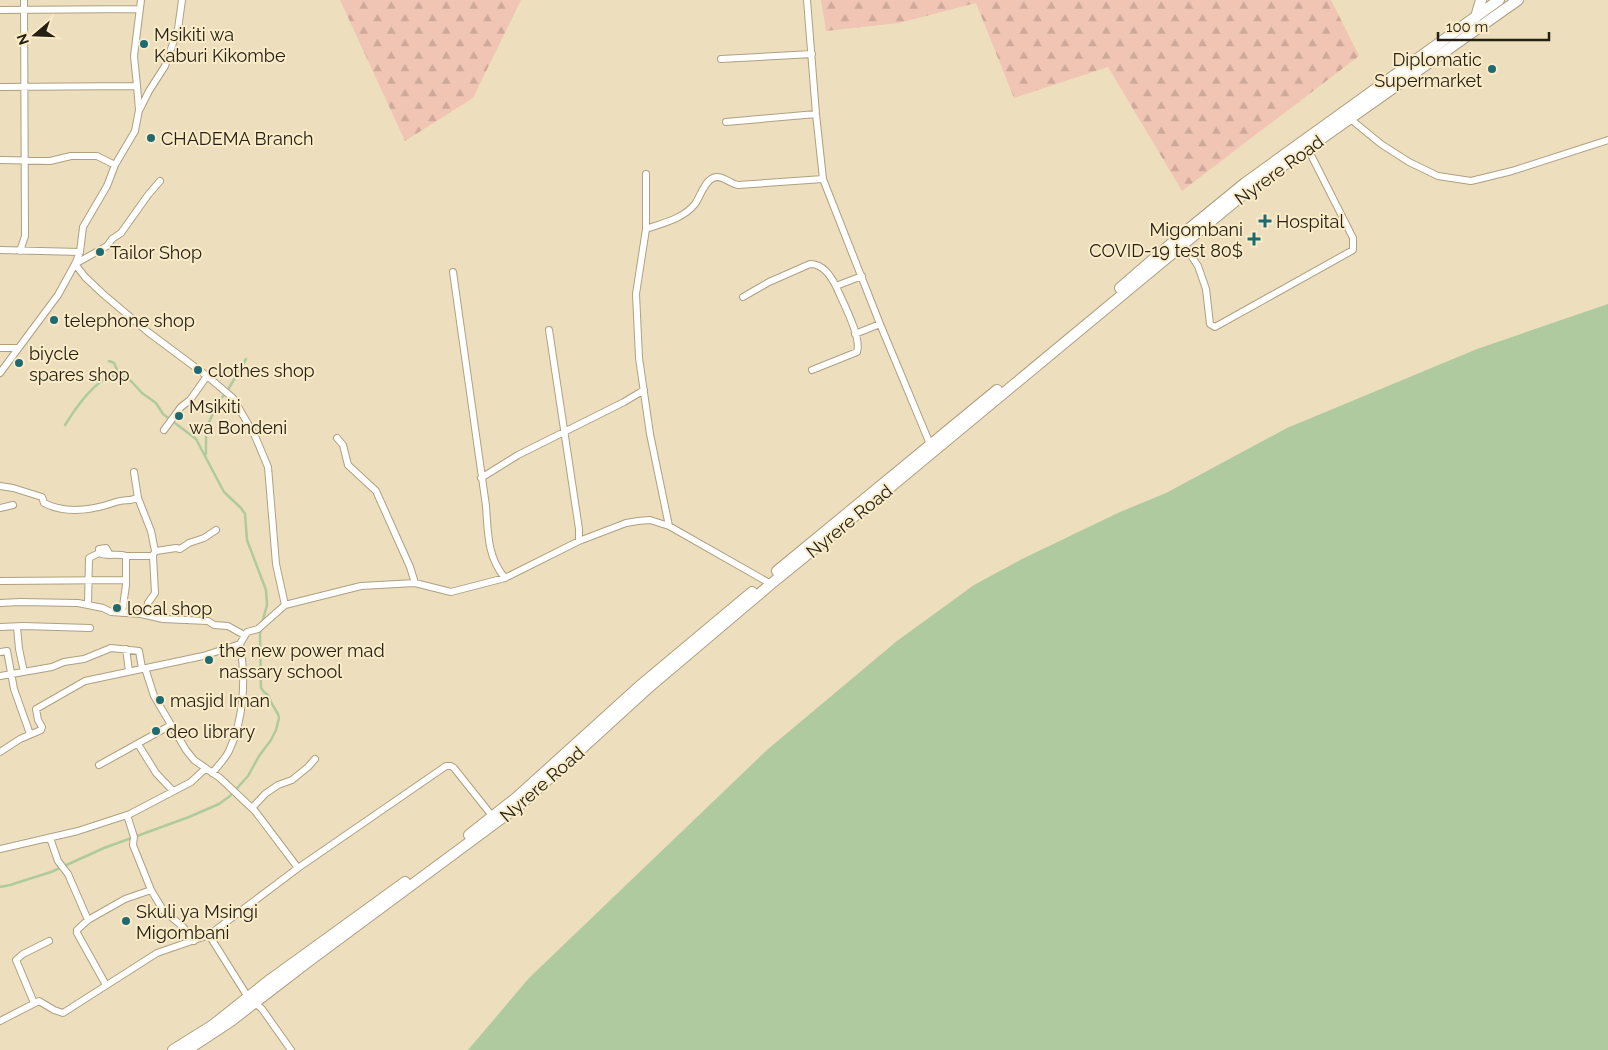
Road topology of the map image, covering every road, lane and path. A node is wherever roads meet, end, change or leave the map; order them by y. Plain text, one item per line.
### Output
1 (24, 0) edge
2 (141, 0) edge
3 (182, 0) edge
4 (807, 0) edge
5 (1481, 0) edge
6 (1499, 0) edge
7 (1518, 0) edge
8 (140, 9) junction
9 (0, 10) edge
10 (24, 10) junction
11 (1476, 17) junction
12 (812, 54) junction
13 (721, 59) dead end
14 (137, 86) junction
15 (0, 87) edge
16 (24, 87) junction
17 (139, 110) junction
18 (816, 114) junction
19 (1347, 116) junction
20 (726, 122) dead end
21 (1608, 140) edge
22 (1308, 149) junction
23 (0, 160) edge
24 (23, 161) junction
25 (115, 165) junction
26 (646, 174) dead end
27 (823, 179) junction
28 (160, 181) dead end
29 (646, 229) junction
30 (1181, 240) junction
31 (0, 250) edge
32 (20, 251) junction
33 (80, 252) junction
34 (75, 264) junction
35 (453, 272) dead end
36 (862, 276) junction
37 (836, 286) junction
38 (743, 297) dead end
39 (880, 324) junction
40 (549, 330) dead end
41 (856, 334) junction
42 (0, 348) edge
43 (18, 348) junction
44 (812, 370) dead end
45 (0, 373) edge
46 (208, 376) junction
47 (644, 390) junction
48 (164, 430) dead end
49 (565, 432) junction
50 (337, 438) dead end
51 (930, 444) junction
52 (134, 472) dead end
53 (481, 478) junction
54 (0, 486) edge
55 (138, 497) junction
56 (13, 505) dead end
57 (0, 508) edge
58 (670, 526) junction
59 (216, 530) dead end
60 (579, 541) junction
61 (154, 553) junction
62 (126, 556) junction
63 (505, 578) junction
64 (89, 580) junction
65 (126, 580) junction
66 (0, 581) edge
67 (415, 583) junction
68 (768, 583) junction
69 (0, 603) edge
70 (88, 605) junction
71 (285, 605) junction
72 (122, 613) junction
73 (146, 615) junction
74 (0, 627) edge
75 (17, 627) junction
76 (90, 628) dead end
77 (244, 636) junction
78 (240, 644) junction
79 (19, 648) junction
80 (126, 649) junction
81 (3, 651) edge
82 (144, 668) junction
83 (129, 671) junction
84 (24, 672) junction
85 (11, 674) junction
86 (0, 676) edge
87 (172, 725) junction
88 (30, 734) junction
89 (138, 744) junction
90 (0, 752) edge
91 (315, 759) dead end
92 (98, 765) dead end
93 (206, 768) junction
94 (212, 773) junction
95 (173, 791) junction
96 (252, 808) junction
97 (127, 815) junction
98 (493, 816) junction
99 (50, 838) junction
100 (0, 849) edge
101 (298, 868) junction
102 (151, 890) junction
103 (88, 920) junction
104 (209, 936) junction
105 (49, 941) dead end
106 (194, 941) junction
107 (106, 985) junction
108 (251, 1000) junction
109 (34, 1003) junction
110 (0, 1021) edge
111 (173, 1050) edge
112 (187, 1050) edge
113 (291, 1050) edge

1 - 10 street
2 - 8 street
3 - 17 street
4 - 12 street
5 - 11 main road
6 - 11 main road, Nyrere Road
7 - 19 main road, Nyrere Road
8 - 10 street
8 - 14 street
9 - 10 street
10 - 16 street
11 - 19 main road, Nyrere Road
12 - 13 street
12 - 18 street
14 - 16 street
14 - 17 street
15 - 16 street
16 - 24 street
17 - 25 street
18 - 20 street
18 - 27 street
19 - 21 street
19 - 22 main road, Nyrere Road
19 - 30 main road, Nyrere Road
22 - 30 main road, Nyrere Road
22 - 30 street
23 - 24 street
24 - 25 street
24 - 32 street
25 - 33 street
26 - 29 street
27 - 29 street
27 - 36 street
28 - 34 street
29 - 47 street
30 - 51 main road, Nyrere Road
30 - 68 main road, Nyrere Road
31 - 32 street
32 - 33 street
33 - 34 street
34 - 43 street
34 - 46 street
35 - 53 street
36 - 37 street
36 - 39 street
37 - 38 street
37 - 41 street
39 - 41 street
39 - 51 street
40 - 49 street
41 - 44 street
42 - 43 street
43 - 45 street
46 - 48 street
46 - 71 street
47 - 49 street
47 - 58 street
49 - 53 street
49 - 60 street
50 - 67 street
51 - 68 main road, Nyrere Road
52 - 55 street
53 - 63 street
54 - 55 street
55 - 61 street
56 - 57 street
58 - 60 street
58 - 68 street
59 - 61 street
60 - 63 street
61 - 62 street
61 - 73 street
62 - 64 street
62 - 65 street
63 - 67 street
64 - 65 street
64 - 66 street
64 - 70 street
65 - 72 street
67 - 71 street
68 - 98 main road, Nyrere Road
68 - 108 main road, Nyrere Road
69 - 70 street
70 - 72 street
71 - 77 street
72 - 73 street
73 - 77 street
74 - 75 street
75 - 76 street
75 - 79 street
77 - 78 street
78 - 82 street
78 - 94 street
79 - 81 street
79 - 84 street
80 - 82 street
80 - 83 street
80 - 84 street
81 - 85 street
82 - 83 street
82 - 87 street
83 - 88 street
84 - 85 street
85 - 86 street
85 - 88 street
87 - 89 street
87 - 93 street
88 - 90 street
89 - 92 street
89 - 95 street
91 - 96 street
93 - 94 street
93 - 95 street
94 - 96 street
95 - 97 street
96 - 101 street
97 - 99 street
97 - 102 street
98 - 101 street
98 - 108 main road, Nyrere Road
99 - 100 street
99 - 103 street
101 - 104 street
102 - 103 street
102 - 106 street
103 - 107 street
104 - 106 street
104 - 108 street
105 - 109 street
106 - 107 street
107 - 109 street
108 - 111 main road, Nyrere Road
108 - 112 main road, Nyrere Road
108 - 113 street
109 - 110 street

